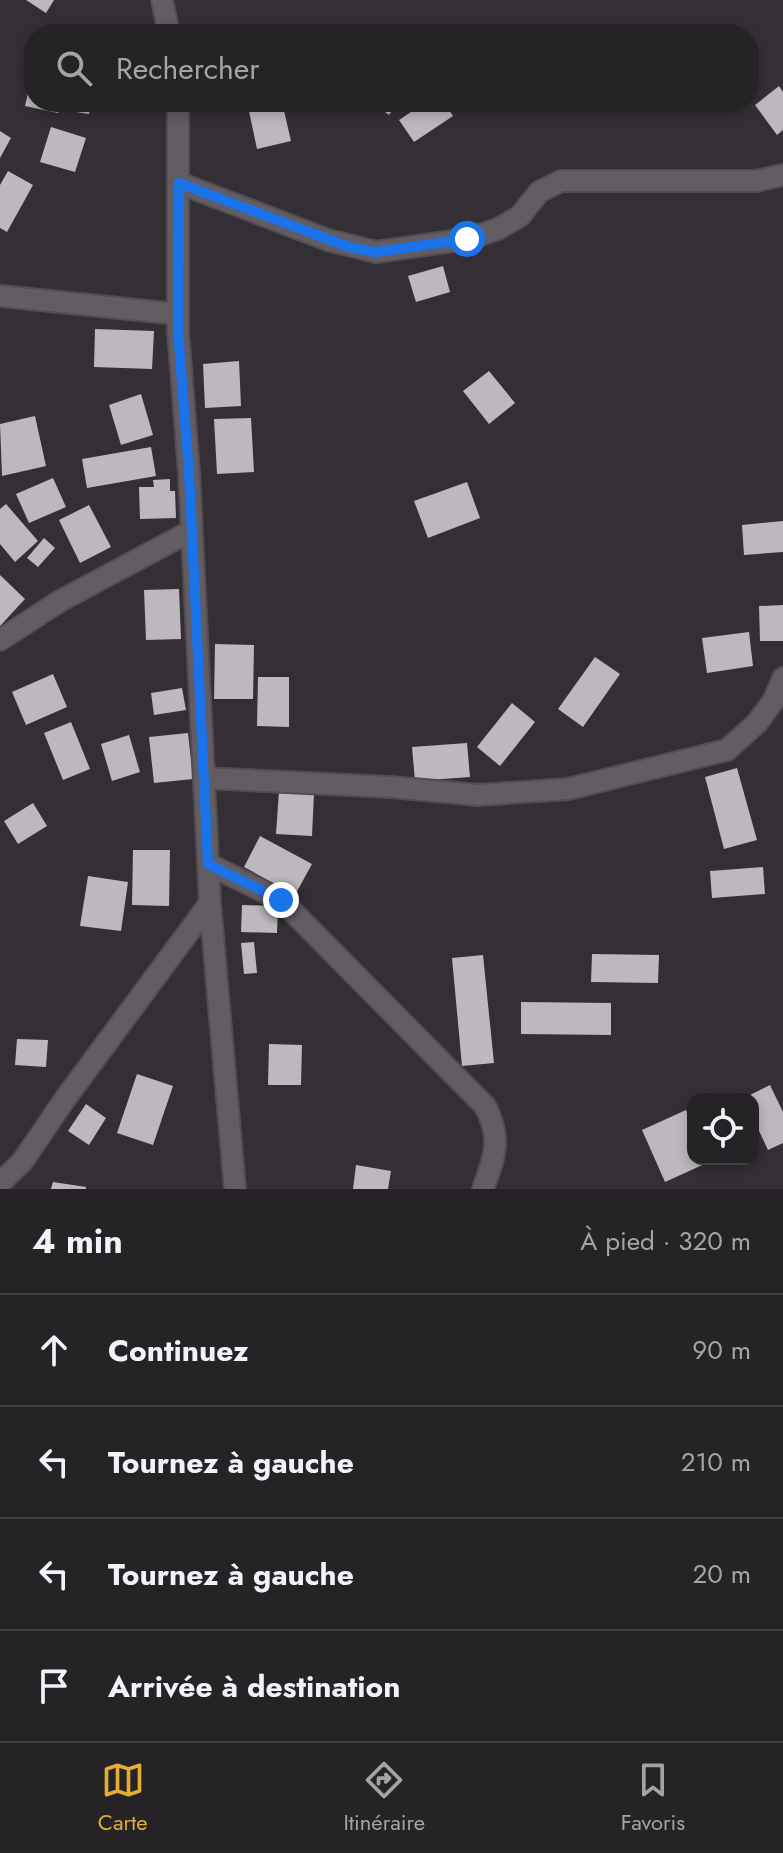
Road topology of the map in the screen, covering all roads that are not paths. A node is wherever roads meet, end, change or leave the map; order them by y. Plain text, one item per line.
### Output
1 (162, 0) edge
2 (167, 24) edge
3 (178, 112) edge
4 (783, 175) edge
5 (179, 183) junction
6 (0, 296) edge
7 (178, 314) junction
8 (191, 531) junction
9 (0, 640) edge
10 (783, 678) edge
11 (204, 778) junction
12 (208, 864) junction
13 (210, 903) junction
14 (0, 1183) edge
15 (235, 1189) edge
16 (483, 1189) edge

1 - 2 street
3 - 5 street
4 - 5 street
5 - 7 street
6 - 7 street
7 - 8 street
8 - 9 street
8 - 11 street
10 - 11 street
11 - 12 street
12 - 13 street
12 - 16 street
13 - 14 street
13 - 15 street

